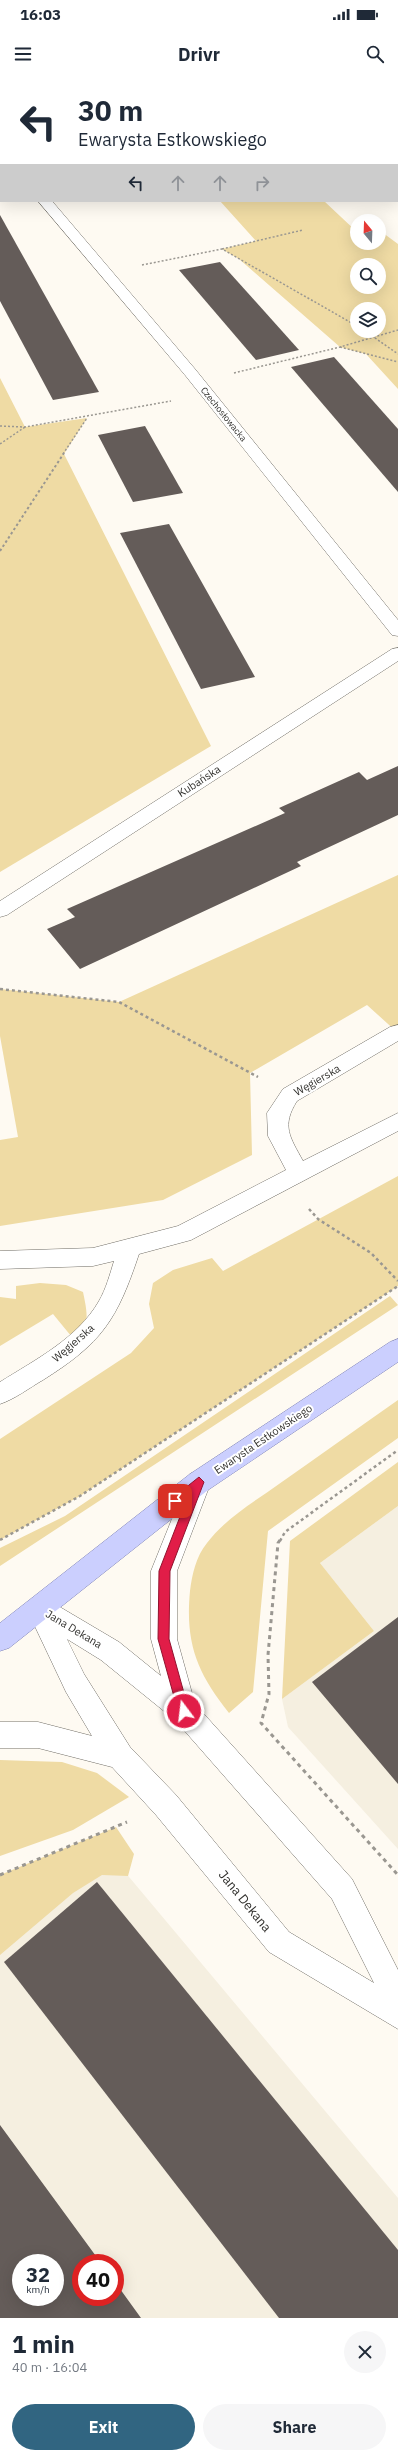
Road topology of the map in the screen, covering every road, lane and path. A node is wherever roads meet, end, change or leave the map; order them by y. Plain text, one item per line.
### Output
1 (47, 202) edge
2 (303, 230) dead end
3 (222, 249) junction
4 (105, 272) junction
5 (350, 322) edge
6 (398, 330) edge
7 (386, 334) edge
8 (372, 338) edge
9 (376, 338) edge
10 (340, 347) junction
11 (398, 354) edge
12 (398, 362) edge
13 (203, 388) junction
14 (87, 418) junction
15 (0, 426) edge
16 (25, 427) junction
17 (0, 444) edge
18 (0, 551) edge
19 (398, 631) edge
20 (398, 653) edge
21 (0, 910) edge
22 (0, 989) edge
23 (397, 1032) edge
24 (290, 1095) junction
25 (398, 1121) edge
26 (292, 1177) junction
27 (130, 1248) junction
28 (0, 1260) edge
29 (398, 1281) edge
30 (398, 1286) edge
31 (398, 1349) edge
32 (0, 1394) edge
33 (398, 1450) edge
34 (199, 1482) junction
35 (0, 1540) edge
36 (39, 1608) junction
37 (0, 1639) edge
38 (184, 1711) junction
39 (0, 1735) edge
40 (120, 1756) junction
41 (166, 1804) junction
42 (0, 1875) edge
43 (398, 1875) edge
44 (398, 2001) edge
45 (398, 2014) edge

1 - 4 street, Czechosłowacka
2 - 3 path
3 - 4 path
3 - 5 path
4 - 13 street, Czechosłowacka
6 - 7 path
8 - 10 path
9 - 11 path
10 - 12 path
10 - 13 path
13 - 14 path
13 - 19 street, Czechosłowacka
14 - 16 path
14 - 18 path
15 - 16 path
16 - 17 path
20 - 21 street, Kubańska
22 - 24 path
23 - 24 street, Węgierska
24 - 26 street, Węgierska
25 - 26 street
26 - 27 street
26 - 29 path
27 - 28 street
27 - 32 street, Węgierska
30 - 35 path
31 - 34 main road, Ewarysta Estkowskiego
33 - 43 path
34 - 36 main road, Ewarysta Estkowskiego
34 - 38 street, Jana Dekana
36 - 37 main road, Ewarysta Estkowskiego
36 - 38 street, Jana Dekana
36 - 40 street, Jana Dekana
38 - 44 street, Jana Dekana
39 - 40 street
40 - 41 street, Jana Dekana
41 - 42 path
41 - 45 street, Jana Dekana

